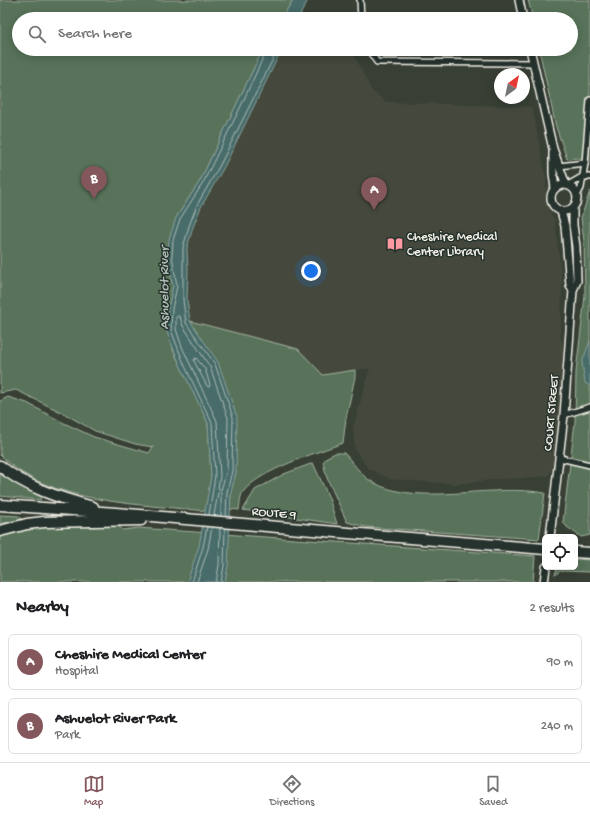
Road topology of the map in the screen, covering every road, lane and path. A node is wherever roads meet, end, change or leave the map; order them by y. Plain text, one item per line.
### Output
1 (360, 0) edge
2 (519, 0) edge
3 (361, 12) edge
4 (522, 12) edge
5 (373, 56) edge
6 (532, 56) edge
7 (533, 63) junction
8 (590, 100) edge
9 (553, 149) junction
10 (584, 163) junction
11 (559, 166) junction
12 (582, 177) junction
13 (590, 177) edge
14 (567, 185) junction
15 (555, 188) junction
16 (577, 196) junction
17 (573, 207) junction
18 (561, 211) junction
19 (573, 290) junction
20 (590, 407) edge
21 (564, 415) junction
22 (560, 458) junction
23 (590, 465) edge
24 (0, 466) edge
25 (0, 505) edge
26 (116, 513) junction
27 (179, 518) junction
28 (0, 531) edge
29 (550, 534) edge
30 (542, 549) edge
31 (578, 552) edge
32 (590, 553) edge
33 (546, 570) edge
34 (544, 582) edge

1 - 3 street
2 - 4 main road
5 - 7 street
6 - 7 main road, COURT STREET
7 - 9 main road, COURT STREET
8 - 10 street
9 - 11 main road, COURT STREET
9 - 15 main road, COURT STREET
10 - 11 street
10 - 12 street
11 - 14 main road, COURT STREET
12 - 13 street
12 - 14 street
12 - 16 street
14 - 15 main road
14 - 16 main road, COURT STREET
15 - 18 main road, COURT STREET
16 - 17 main road, COURT STREET
17 - 18 main road
17 - 19 main road, COURT STREET
18 - 19 main road, COURT STREET
19 - 21 main road, COURT STREET
20 - 21 street
21 - 22 main road, COURT STREET
22 - 23 street
22 - 29 main road, COURT STREET
24 - 26 highway
25 - 26 highway, ROUTE 9
26 - 27 highway, ROUTE 9
27 - 28 highway
27 - 30 highway, ROUTE 9
31 - 32 highway
33 - 34 main road

